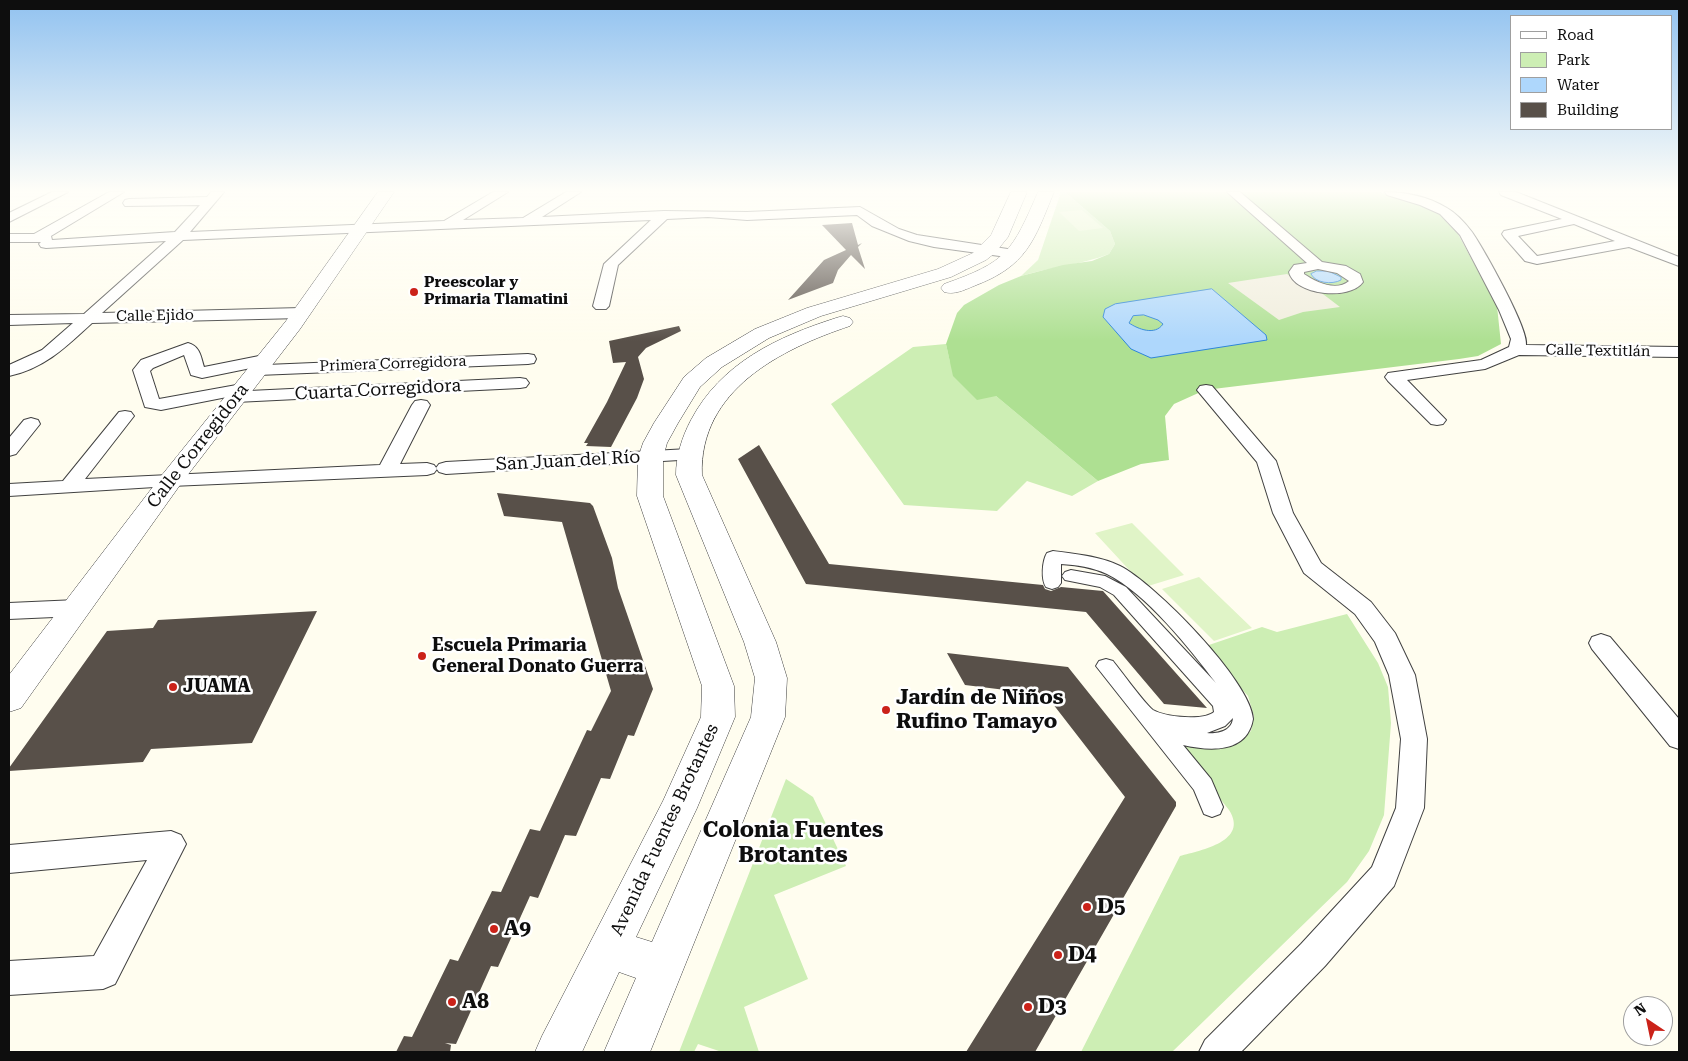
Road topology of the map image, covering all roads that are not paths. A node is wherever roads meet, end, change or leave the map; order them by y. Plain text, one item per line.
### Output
1 (58, 242) edge
2 (83, 242) edge
3 (173, 242) edge
4 (351, 242) edge
5 (636, 242) edge
6 (930, 242) edge
7 (1003, 242) edge
8 (1022, 242) edge
9 (1291, 242) edge
10 (1471, 242) edge
11 (1516, 242) edge
12 (1631, 242) joint
13 (1001, 252) junction
14 (1679, 262) edge
15 (1318, 265) dead end
16 (601, 306) dead end
17 (301, 313) junction
18 (90, 317) junction
19 (9, 320) edge
20 (1517, 350) junction
21 (1679, 352) edge
22 (528, 359) dead end
23 (261, 365) junction
24 (9, 371) edge
25 (520, 383) dead end
26 (1206, 390) dead end
27 (239, 393) junction
28 (421, 406) dead end
29 (125, 416) dead end
30 (1437, 420) dead end
31 (31, 424) dead end
32 (9, 450) edge
33 (690, 455) junction
34 (652, 457) junction
35 (387, 471) junction
36 (171, 480) junction
37 (70, 486) junction
38 (9, 490) edge
39 (1071, 576) dead end
40 (1052, 583) dead end
41 (77, 608) junction
42 (9, 611) edge
43 (1601, 643) dead end
44 (1106, 666) dead end
45 (10, 696) edge
46 (1155, 725) junction
47 (1679, 738) edge
48 (1212, 807) dead end
49 (9, 859) edge
50 (610, 948) junction
51 (663, 967) junction
52 (9, 978) edge
53 (558, 1052) edge
54 (627, 1052) edge
55 (1217, 1052) edge

1 - 2 street
3 - 18 street
4 - 17 street, Calle Corregidora
5 - 16 street
6 - 13 street
7 - 13 street, Avenida Fuentes Brotantes
8 - 13 street, Avenida Fuentes Brotantes
9 - 15 street
10 - 20 street
11 - 12 street
12 - 14 street
13 - 33 street, Avenida Fuentes Brotantes
13 - 34 street, Avenida Fuentes Brotantes
17 - 18 street, Calle Ejido
17 - 23 street, Calle Corregidora
18 - 19 street, Calle Ejido
18 - 24 street
20 - 21 street, Calle Textitlán
20 - 30 street
22 - 23 street, Primera Corregidora
23 - 27 street, Calle Corregidora
23 - 27 street, Primera Corregidora
25 - 27 street, Cuarta Corregidora
26 - 55 street
27 - 36 street, Calle Corregidora
28 - 35 street
29 - 37 street
31 - 32 street
33 - 34 street, San Juan del Río
33 - 51 street, Avenida Fuentes Brotantes
34 - 35 street, San Juan del Río
34 - 50 street, Avenida Fuentes Brotantes
35 - 36 street, San Juan del Río
36 - 37 street, San Juan del Río
36 - 41 street, Calle Corregidora
37 - 38 street, San Juan del Río
39 - 46 street
40 - 46 street
41 - 42 street
41 - 45 street, Calle Corregidora
43 - 47 street
44 - 46 street
46 - 48 street
49 - 52 street
50 - 51 street
50 - 53 street, Avenida Fuentes Brotantes
51 - 54 street, Avenida Fuentes Brotantes

